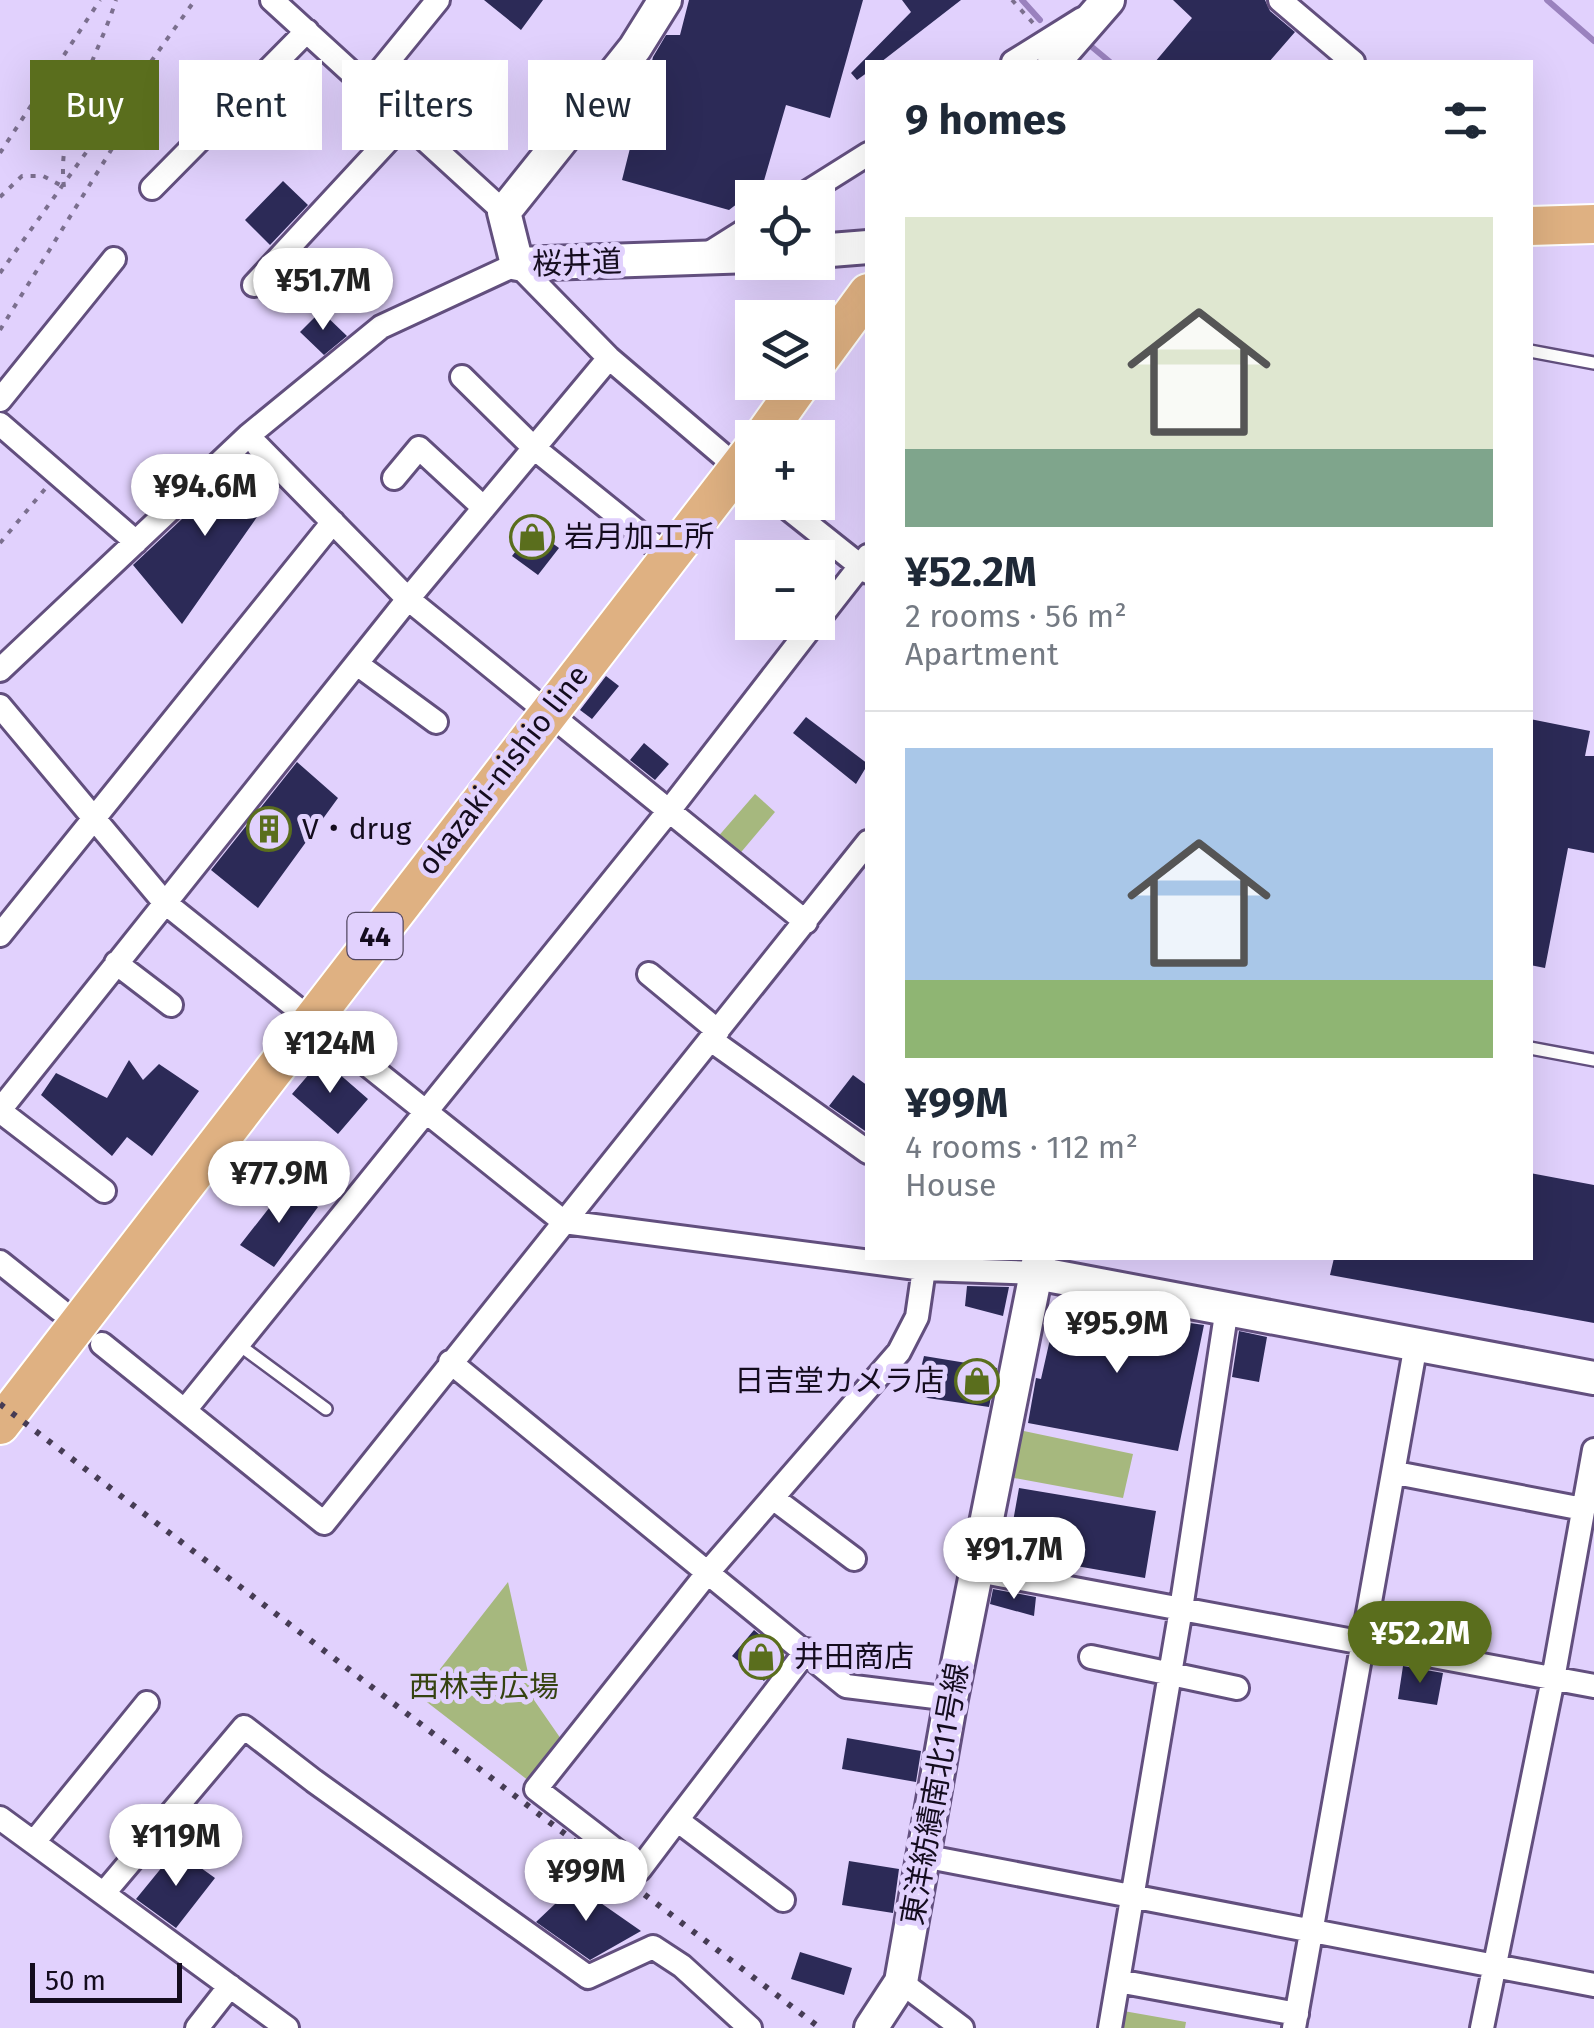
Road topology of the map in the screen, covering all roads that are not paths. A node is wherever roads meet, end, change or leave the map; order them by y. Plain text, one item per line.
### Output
1 (272, 0) edge
2 (438, 0) edge
3 (664, 0) edge
4 (1280, 0) edge
5 (1103, 4) edge
6 (306, 31) junction
7 (1054, 50) edge
8 (389, 60) edge
9 (1020, 60) edge
10 (1350, 60) edge
11 (342, 63) edge
12 (379, 150) edge
13 (437, 150) edge
14 (865, 156) edge
15 (827, 180) edge
16 (152, 188) dead end
17 (504, 212) junction
18 (1534, 223) edge
19 (1594, 224) edge
20 (735, 237) edge
21 (865, 247) edge
22 (835, 250) edge
23 (735, 257) edge
24 (114, 260) dead end
25 (699, 260) junction
26 (518, 264) junction
27 (254, 285) dead end
28 (865, 297) edge
29 (835, 338) edge
30 (1533, 352) edge
31 (609, 358) junction
32 (1594, 362) edge
33 (462, 378) dead end
34 (0, 400) edge
35 (0, 424) edge
36 (258, 446) dead end
37 (534, 448) junction
38 (735, 457) edge
39 (394, 478) dead end
40 (735, 482) edge
41 (484, 508) junction
42 (804, 520) edge
43 (332, 522) junction
44 (136, 542) junction
45 (669, 557) junction
46 (865, 565) edge
47 (408, 599) junction
48 (835, 599) edge
49 (801, 640) edge
50 (356, 664) junction
51 (0, 670) edge
52 (0, 706) edge
53 (547, 714) junction
54 (436, 722) dead end
55 (668, 812) junction
56 (94, 819) junction
57 (858, 872) edge
58 (164, 902) junction
59 (806, 922) junction
60 (0, 935) edge
61 (116, 964) junction
62 (650, 974) dead end
63 (171, 1005) dead end
64 (310, 1019) junction
65 (714, 1036) junction
66 (1533, 1049) edge
67 (1594, 1060) edge
68 (0, 1110) edge
69 (424, 1110) junction
70 (865, 1150) edge
71 (104, 1191) dead end
72 (564, 1222) junction
73 (0, 1262) edge
74 (1038, 1265) edge
75 (924, 1269) junction
76 (1227, 1308) junction
77 (60, 1310) dead end
78 (102, 1344) dead end
79 (238, 1344) junction
80 (1416, 1344) junction
81 (450, 1362) junction
82 (1594, 1378) edge
83 (326, 1409) dead end
84 (184, 1410) junction
85 (0, 1425) edge
86 (1594, 1450) edge
87 (1396, 1473) junction
88 (772, 1498) junction
89 (1583, 1508) junction
90 (854, 1560) dead end
91 (978, 1571) junction
92 (709, 1572) junction
93 (1182, 1609) junction
94 (1364, 1643) junction
95 (806, 1650) junction
96 (1091, 1657) dead end
97 (1171, 1674) junction
98 (1552, 1678) junction
99 (1594, 1686) edge
100 (1238, 1688) dead end
101 (951, 1698) junction
102 (146, 1703) dead end
103 (0, 1818) edge
104 (677, 1820) junction
105 (34, 1842) junction
106 (923, 1856) junction
107 (104, 1893) junction
108 (1134, 1898) junction
109 (783, 1900) dead end
110 (1311, 1932) junction
111 (1494, 1966) junction
112 (1118, 1981) junction
113 (901, 1982) junction
114 (1594, 1985) edge
115 (230, 1986) junction
116 (1295, 2021) edge
117 (196, 2028) edge
118 (287, 2028) edge
119 (750, 2028) edge
120 (871, 2028) edge
121 (962, 2028) edge
122 (1110, 2028) edge
123 (1482, 2028) edge

1 - 6 street
2 - 8 street
3 - 17 street
4 - 10 street
5 - 7 street
6 - 11 street
6 - 16 street
7 - 9 street
12 - 27 street
13 - 17 street
14 - 15 street
17 - 26 street
18 - 19 main road
20 - 25 street
21 - 22 street
23 - 25 street, 桜井道
24 - 34 street
25 - 26 street, 桜井道
26 - 31 street
26 - 44 street, 桜井道
28 - 29 main road
30 - 32 lane
31 - 37 street
31 - 38 street
33 - 37 street
35 - 44 street
36 - 43 street
37 - 41 street
37 - 45 street
39 - 41 street
40 - 45 main road, okazaki-nishio line / 44
41 - 47 street
42 - 46 street
43 - 47 street
43 - 56 street
44 - 51 street, 桜井道
45 - 53 main road, okazaki-nishio line / 44
46 - 48 street
47 - 50 street
47 - 53 street
49 - 55 street
50 - 54 street
50 - 58 street
52 - 56 street
53 - 55 street
53 - 64 main road, okazaki-nishio line / 44
55 - 59 street
55 - 69 street
56 - 58 street
56 - 60 street
57 - 59 street
58 - 61 street
58 - 64 street
59 - 65 street
61 - 63 street
61 - 68 street
62 - 65 street
64 - 69 street
64 - 85 main road, okazaki-nishio line / 44
65 - 70 street
65 - 72 street
66 - 67 lane
68 - 71 street
69 - 72 street
69 - 79 street
72 - 75 street
72 - 81 street
73 - 77 street
74 - 75 street
74 - 76 street
74 - 91 street, 東洋紡績南北11号線
75 - 88 street
76 - 80 street
76 - 93 street
78 - 84 street
79 - 83 lane
79 - 84 street
80 - 82 street
80 - 87 street
81 - 84 street
81 - 92 street
86 - 89 street
87 - 89 street
87 - 94 street
88 - 90 street
88 - 92 street
89 - 98 street
91 - 93 street
91 - 101 street, 東洋紡績南北11号線
92 - 95 street
92 - 104 street
93 - 94 street
93 - 97 street
94 - 98 street
94 - 110 street
95 - 101 street
95 - 104 street
96 - 97 street
97 - 100 street
97 - 108 street
98 - 99 street
98 - 111 street
101 - 106 street, 東洋紡績南北11号線
102 - 105 street
103 - 105 street
104 - 109 street
105 - 107 street
106 - 108 street
106 - 113 street, 東洋紡績南北11号線
107 - 115 street
107 - 119 street
108 - 110 street
108 - 112 street
110 - 111 street
110 - 116 street
111 - 114 street
111 - 123 street
112 - 116 street
112 - 122 street
113 - 120 street, 東洋紡績南北11号線
113 - 121 street
115 - 117 street
115 - 118 street

